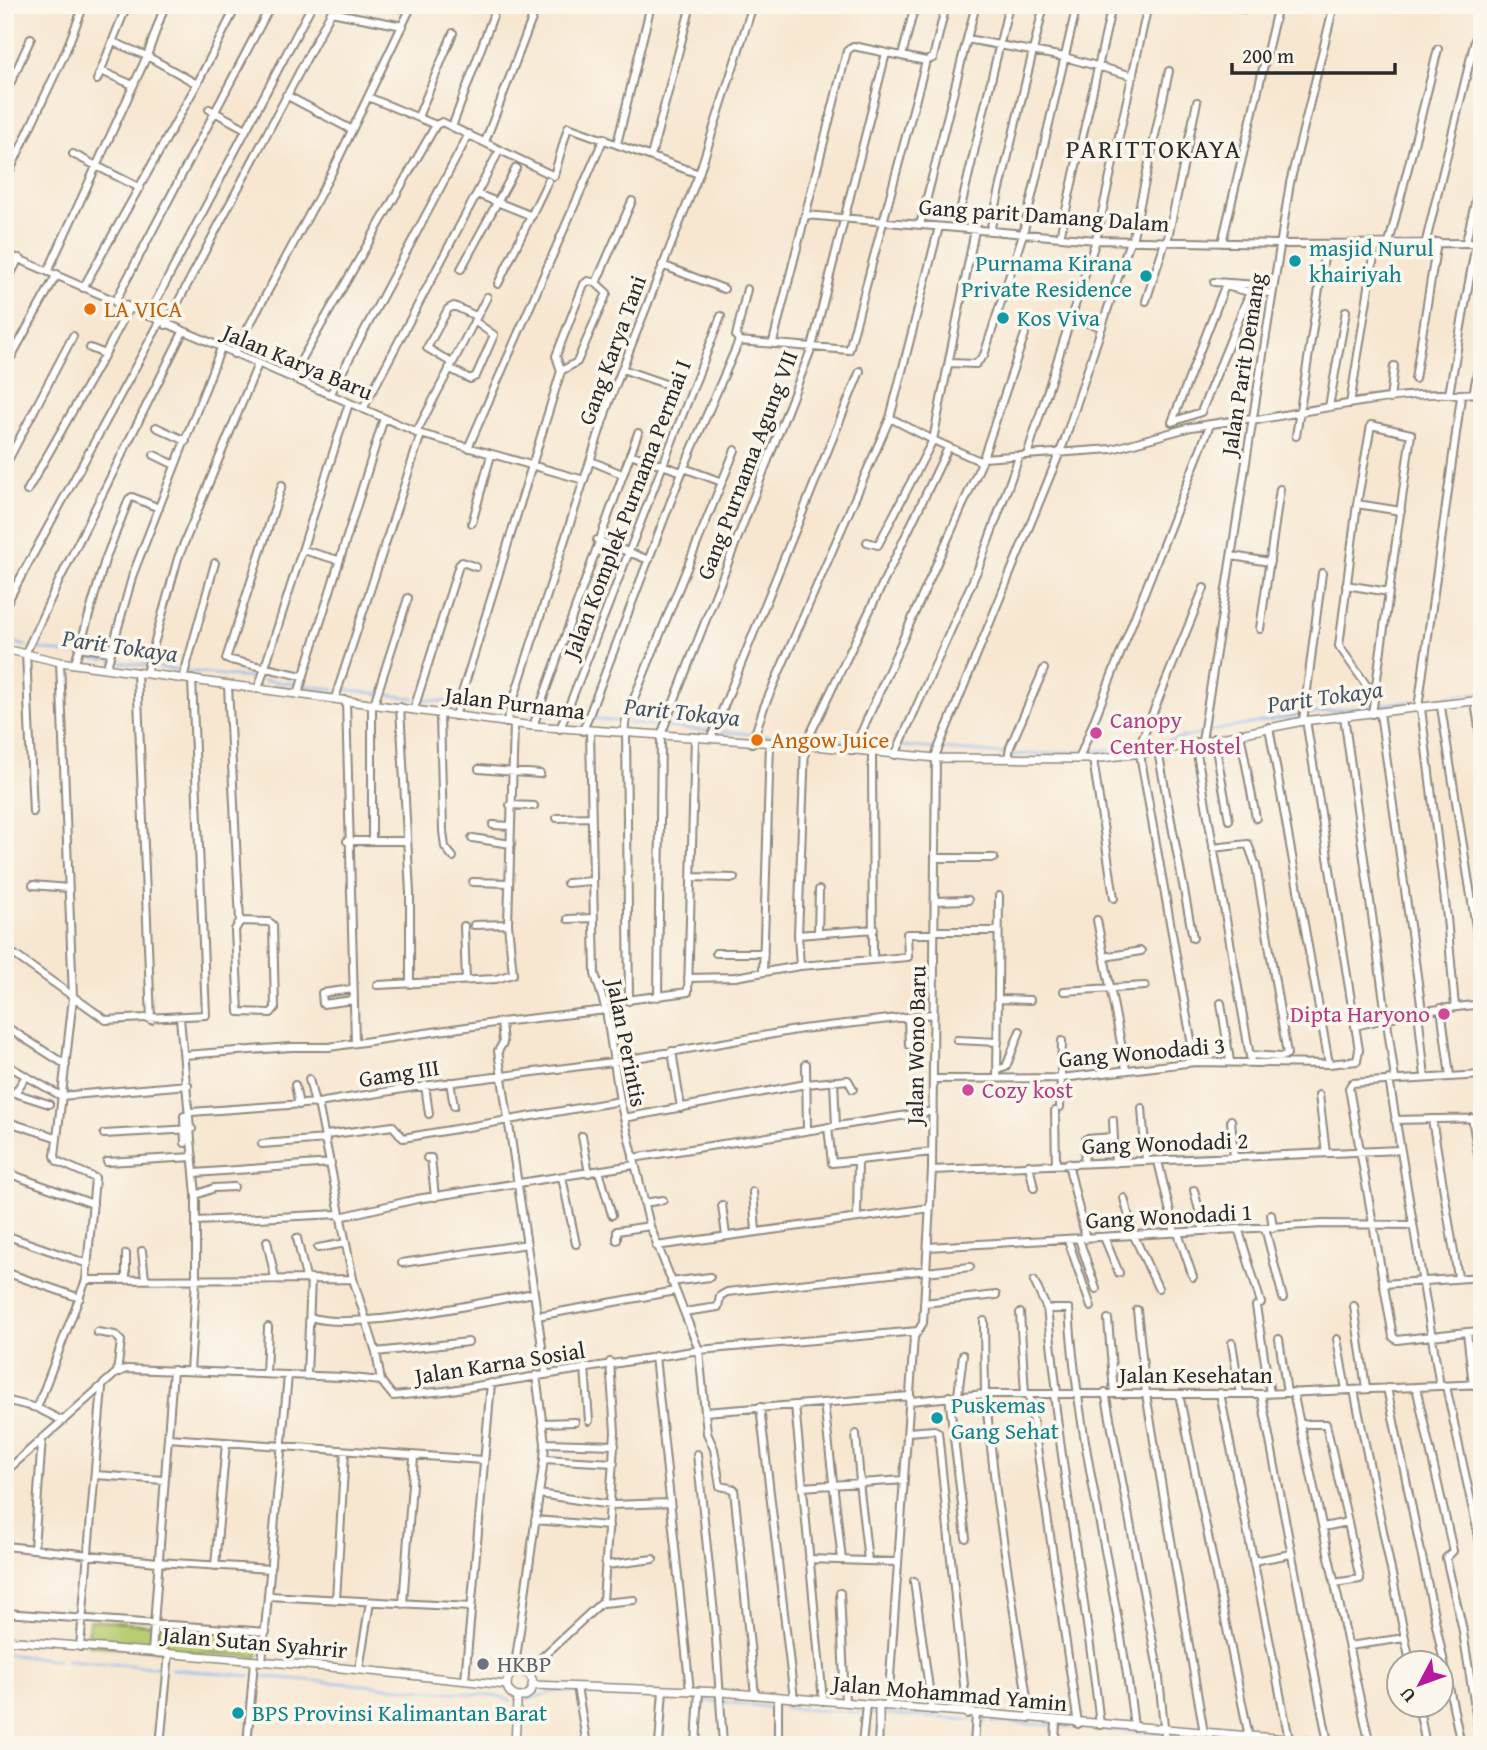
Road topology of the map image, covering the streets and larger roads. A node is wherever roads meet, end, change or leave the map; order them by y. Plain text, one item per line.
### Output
1 (83, 5) edge
2 (127, 5) edge
3 (165, 5) edge
4 (237, 5) edge
5 (271, 5) edge
6 (312, 5) edge
7 (388, 5) edge
8 (412, 5) edge
9 (498, 5) edge
10 (650, 5) edge
11 (691, 5) edge
12 (753, 5) edge
13 (915, 5) edge
14 (946, 5) edge
15 (976, 5) edge
16 (1009, 5) edge
17 (1044, 5) edge
18 (1077, 5) edge
19 (1112, 5) edge
20 (1148, 5) edge
21 (1278, 5) edge
22 (1335, 5) edge
23 (398, 8) dead end
24 (1482, 9) edge
25 (533, 16) dead end
26 (1480, 18) dead end
27 (403, 26) junction
28 (1478, 28) dead end
29 (453, 33) dead end
30 (31, 38) dead end
31 (967, 39) junction
32 (113, 42) junction
33 (999, 47) junction
34 (1438, 49) dead end
35 (886, 52) junction
36 (1034, 52) junction
37 (147, 55) junction
38 (902, 56) junction
39 (1064, 57) junction
40 (926, 61) junction
41 (1098, 65) junction
42 (101, 71) junction
43 (1169, 71) dead end
44 (1133, 76) junction
45 (97, 80) dead end
46 (197, 84) junction
47 (133, 85) junction
48 (5, 95) edge
49 (286, 95) junction
50 (368, 97) junction
51 (1197, 102) dead end
52 (211, 111) junction
53 (418, 117) junction
54 (436, 125) junction
55 (452, 127) junction
56 (246, 129) junction
57 (352, 130) junction
58 (469, 134) junction
59 (604, 138) junction
60 (485, 142) junction
61 (617, 144) junction
62 (74, 154) dead end
63 (497, 155) dead end
64 (651, 156) junction
65 (97, 165) junction
66 (516, 168) dead end
67 (1482, 172) edge
68 (699, 174) junction
69 (5, 181) edge
70 (548, 181) dead end
71 (140, 188) junction
72 (477, 194) junction
73 (500, 201) junction
74 (632, 201) dead end
75 (806, 215) junction
76 (532, 216) junction
77 (845, 218) junction
78 (882, 221) junction
79 (920, 225) junction
80 (939, 227) junction
81 (956, 228) junction
82 (975, 230) junction
83 (990, 231) junction
84 (1023, 234) junction
85 (1060, 237) junction
86 (1096, 240) junction
87 (1131, 241) junction
88 (1426, 241) junction
89 (1166, 242) junction
90 (1437, 242) junction
91 (1466, 242) junction
92 (1222, 243) junction
93 (1389, 243) junction
94 (1479, 243) edge
95 (1279, 244) junction
96 (1326, 244) junction
97 (1376, 244) junction
98 (5, 253) edge
99 (19, 258) junction
100 (662, 265) junction
101 (461, 269) dead end
102 (48, 271) junction
103 (57, 274) junction
104 (1214, 282) dead end
105 (596, 283) junction
106 (498, 284) dead end
107 (5, 285) edge
108 (83, 288) junction
109 (724, 289) dead end
110 (747, 289) dead end
111 (1272, 289) junction
112 (1250, 292) junction
113 (487, 297) dead end
114 (1146, 301) dead end
115 (115, 302) junction
116 (129, 308) junction
117 (1346, 311) dead end
118 (148, 316) junction
119 (722, 316) dead end
120 (475, 318) junction
121 (1070, 318) junction
122 (163, 323) junction
123 (1102, 327) junction
124 (183, 332) junction
125 (1025, 334) dead end
126 (73, 336) dead end
127 (739, 341) junction
128 (773, 342) junction
129 (812, 347) junction
130 (1482, 347) edge
131 (90, 348) dead end
132 (221, 348) junction
133 (105, 354) junction
134 (234, 354) junction
135 (949, 363) junction
136 (258, 364) junction
137 (450, 366) junction
138 (1394, 366) dead end
139 (5, 368) edge
140 (622, 369) junction
141 (561, 371) junction
142 (860, 371) dead end
143 (291, 378) junction
144 (1415, 379) dead end
145 (671, 386) dead end
146 (1477, 392) edge
147 (1449, 394) junction
148 (330, 395) junction
149 (1460, 398) junction
150 (1390, 399) junction
151 (349, 403) junction
152 (1350, 404) junction
153 (1329, 407) junction
154 (363, 409) junction
155 (1299, 412) junction
156 (384, 418) junction
157 (890, 418) junction
158 (1252, 420) junction
159 (1210, 425) junction
160 (156, 427) dead end
161 (638, 433) dead end
162 (418, 434) junction
163 (1296, 436) dead end
164 (933, 440) junction
165 (186, 441) junction
166 (468, 448) junction
167 (948, 448) junction
168 (735, 450) dead end
169 (1058, 453) junction
170 (630, 454) junction
171 (154, 455) dead end
172 (491, 455) junction
173 (1023, 456) junction
174 (591, 461) junction
175 (982, 463) junction
176 (175, 465) junction
177 (530, 465) junction
178 (5, 466) edge
179 (662, 466) junction
180 (683, 470) junction
181 (622, 474) junction
182 (584, 480) junction
183 (722, 482) junction
184 (282, 485) dead end
185 (1280, 489) dead end
186 (27, 491) dead end
187 (1357, 504) junction
188 (159, 508) junction
189 (1401, 511) junction
190 (472, 523) dead end
191 (597, 540) junction
192 (867, 541) dead end
193 (303, 550) junction
194 (628, 554) junction
195 (1232, 556) junction
196 (338, 560) junction
197 (649, 560) junction
198 (1270, 562) junction
199 (215, 563) dead end
200 (476, 567) dead end
201 (1322, 573) dead end
202 (1346, 585) junction
203 (1204, 588) dead end
204 (1389, 592) junction
205 (408, 598) dead end
206 (5, 606) edge
207 (350, 621) dead end
208 (359, 623) junction
209 (1260, 629) dead end
210 (5, 649) edge
211 (26, 654) junction
212 (77, 654) junction
213 (109, 659) junction
214 (60, 662) junction
215 (147, 667) junction
216 (1044, 669) dead end
217 (137, 672) junction
218 (263, 672) junction
219 (183, 675) junction
220 (192, 679) junction
221 (301, 679) junction
222 (228, 686) junction
223 (259, 687) junction
224 (298, 693) junction
225 (336, 696) junction
226 (346, 700) junction
227 (1478, 701) edge
228 (373, 703) junction
229 (1419, 705) junction
230 (400, 707) junction
231 (414, 707) junction
232 (1374, 707) junction
233 (1441, 707) junction
234 (440, 714) junction
235 (456, 714) junction
236 (1344, 716) junction
237 (1304, 717) junction
238 (509, 722) junction
239 (534, 723) junction
240 (561, 726) junction
241 (625, 727) junction
242 (1269, 727) junction
243 (586, 729) junction
244 (661, 733) junction
245 (1240, 733) junction
246 (712, 736) junction
247 (695, 737) junction
248 (1200, 738) junction
249 (1214, 738) junction
250 (807, 740) junction
251 (752, 741) junction
252 (770, 743) junction
253 (1482, 747) edge
254 (854, 748) junction
255 (1139, 750) junction
256 (1158, 751) junction
257 (872, 752) junction
258 (897, 752) junction
259 (936, 756) junction
260 (1009, 757) junction
261 (1080, 758) junction
262 (1093, 759) junction
263 (479, 769) dead end
264 (512, 772) junction
265 (540, 774) dead end
266 (510, 805) junction
267 (534, 806) dead end
268 (33, 812) dead end
269 (591, 817) junction
270 (557, 818) dead end
271 (1256, 818) dead end
272 (1229, 820) dead end
273 (493, 825) dead end
274 (510, 826) junction
275 (472, 838) dead end
276 (372, 840) junction
277 (347, 841) junction
278 (405, 841) junction
279 (511, 844) junction
280 (1213, 848) junction
281 (453, 857) dead end
282 (936, 858) junction
283 (994, 858) dead end
284 (691, 877) junction
285 (734, 878) dead end
286 (592, 881) junction
287 (473, 882) dead end
288 (509, 883) junction
289 (567, 883) dead end
290 (33, 885) dead end
291 (68, 888) junction
292 (820, 890) dead end
293 (999, 896) dead end
294 (1114, 898) dead end
295 (968, 900) dead end
296 (935, 901) junction
297 (593, 918) junction
298 (568, 919) dead end
299 (1097, 920) dead end
300 (240, 921) junction
301 (508, 924) junction
302 (474, 925) dead end
303 (464, 926) dead end
304 (874, 929) junction
305 (998, 932) junction
306 (818, 933) junction
307 (934, 933) junction
308 (798, 935) junction
309 (1193, 938) dead end
310 (5, 948) edge
311 (1141, 951) dead end
312 (716, 953) dead end
313 (764, 953) junction
314 (1104, 957) junction
315 (873, 959) junction
316 (1482, 965) edge
317 (800, 966) junction
318 (763, 972) junction
319 (688, 978) junction
320 (466, 981) junction
321 (410, 984) junction
322 (377, 985) dead end
323 (1145, 986) dead end
324 (1111, 988) junction
325 (353, 989) junction
326 (1064, 991) dead end
327 (658, 997) junction
328 (73, 998) junction
329 (999, 999) junction
330 (354, 1000) junction
331 (1031, 1000) dead end
332 (629, 1001) junction
333 (1221, 1003) dead end
334 (1482, 1004) edge
335 (605, 1007) junction
336 (1455, 1007) junction
337 (1441, 1008) junction
338 (1420, 1011) junction
339 (933, 1014) junction
340 (908, 1017) junction
341 (180, 1018) junction
342 (1388, 1018) junction
343 (151, 1020) junction
344 (501, 1022) junction
345 (5, 1026) edge
346 (1355, 1026) junction
347 (1020, 1031) dead end
348 (957, 1040) dead end
349 (1062, 1041) dead end
350 (355, 1042) junction
351 (998, 1042) junction
352 (909, 1045) dead end
353 (672, 1051) junction
354 (184, 1055) junction
355 (1251, 1058) junction
356 (1230, 1061) junction
357 (613, 1062) junction
358 (1195, 1062) junction
359 (5, 1063) edge
360 (806, 1064) dead end
361 (1329, 1064) junction
362 (66, 1065) junction
363 (1126, 1069) junction
364 (997, 1074) junction
365 (1482, 1075) edge
366 (26, 1076) junction
367 (502, 1076) junction
368 (1450, 1076) junction
369 (1425, 1077) junction
370 (1062, 1078) junction
371 (309, 1079) dead end
372 (934, 1079) junction
373 (1392, 1079) junction
374 (450, 1082) junction
375 (834, 1082) junction
376 (806, 1084) junction
377 (188, 1085) junction
378 (295, 1085) dead end
379 (425, 1085) junction
380 (853, 1089) dead end
381 (5, 1090) edge
382 (15, 1093) junction
383 (1319, 1095) dead end
384 (61, 1096) junction
385 (620, 1101) junction
386 (49, 1104) dead end
387 (316, 1104) junction
388 (299, 1105) junction
389 (454, 1106) dead end
390 (681, 1108) junction
391 (1142, 1108) dead end
392 (933, 1111) junction
393 (187, 1114) junction
394 (429, 1114) dead end
395 (624, 1118) junction
396 (1472, 1118) junction
397 (1482, 1118) edge
398 (506, 1119) junction
399 (1432, 1119) junction
400 (1113, 1120) dead end
401 (1231, 1120) dead end
402 (1395, 1120) junction
403 (5, 1121) edge
404 (836, 1126) junction
405 (828, 1127) junction
406 (188, 1129) junction
407 (807, 1129) junction
408 (104, 1134) dead end
409 (582, 1136) dead end
410 (55, 1137) junction
411 (326, 1137) junction
412 (1114, 1137) junction
413 (185, 1143) dead end
414 (262, 1144) dead end
415 (1400, 1150) junction
416 (1362, 1151) junction
417 (932, 1152) junction
418 (1326, 1153) junction
419 (8, 1154) dead end
420 (194, 1157) junction
421 (427, 1158) dead end
422 (1234, 1158) junction
423 (858, 1161) junction
424 (1146, 1161) junction
425 (1158, 1161) junction
426 (107, 1162) dead end
427 (634, 1162) junction
428 (331, 1163) junction
429 (1069, 1163) junction
430 (1084, 1163) junction
431 (1115, 1163) junction
432 (5, 1164) edge
433 (1056, 1164) junction
434 (1029, 1165) junction
435 (1481, 1169) edge
436 (932, 1170) junction
437 (599, 1171) junction
438 (5, 1172) edge
439 (195, 1173) junction
440 (589, 1173) junction
441 (562, 1177) junction
442 (1482, 1178) edge
443 (518, 1184) junction
444 (234, 1187) dead end
445 (1034, 1188) dead end
446 (1194, 1189) dead end
447 (753, 1192) dead end
448 (196, 1195) junction
449 (435, 1197) junction
450 (1124, 1198) dead end
451 (663, 1200) dead end
452 (644, 1203) junction
453 (93, 1204) junction
454 (722, 1205) dead end
455 (930, 1208) junction
456 (1271, 1214) dead end
457 (612, 1215) dead end
458 (339, 1216) junction
459 (857, 1216) junction
460 (196, 1221) junction
461 (1372, 1224) junction
462 (1412, 1225) junction
463 (650, 1226) junction
464 (1265, 1228) junction
465 (1273, 1228) junction
466 (756, 1231) junction
467 (1204, 1231) junction
468 (1239, 1231) junction
469 (1176, 1233) junction
470 (5, 1235) edge
471 (726, 1236) junction
472 (1134, 1236) junction
473 (1104, 1237) junction
474 (297, 1238) dead end
475 (1082, 1239) junction
476 (617, 1240) dead end
477 (1068, 1240) junction
478 (267, 1241) dead end
479 (345, 1242) junction
480 (527, 1244) junction
481 (576, 1244) dead end
482 (656, 1246) junction
483 (928, 1247) junction
484 (318, 1248) dead end
485 (142, 1251) dead end
486 (126, 1254) dead end
487 (88, 1264) junction
488 (402, 1264) dead end
489 (970, 1267) dead end
490 (927, 1271) junction
491 (5, 1272) edge
492 (1119, 1273) dead end
493 (710, 1277) dead end
494 (1193, 1277) dead end
495 (1458, 1277) junction
496 (1482, 1277) edge
497 (275, 1278) junction
498 (309, 1278) junction
499 (145, 1279) junction
500 (196, 1279) junction
501 (353, 1279) junction
502 (1422, 1279) junction
503 (86, 1280) junction
504 (126, 1280) junction
505 (1034, 1281) dead end
506 (671, 1282) junction
507 (1383, 1284) junction
508 (1158, 1288) dead end
509 (1096, 1289) dead end
510 (675, 1291) junction
511 (534, 1293) junction
512 (996, 1295) dead end
513 (80, 1298) junction
514 (1283, 1298) dead end
515 (925, 1303) junction
516 (1354, 1306) dead end
517 (1091, 1307) dead end
518 (1047, 1309) junction
519 (1137, 1310) dead end
520 (684, 1312) junction
521 (1020, 1313) dead end
522 (537, 1316) junction
523 (310, 1317) junction
524 (1108, 1319) dead end
525 (366, 1320) junction
526 (984, 1321) dead end
527 (268, 1327) dead end
528 (918, 1331) junction
529 (1482, 1331) edge
530 (97, 1332) dead end
531 (1467, 1332) junction
532 (1432, 1334) junction
533 (1279, 1339) dead end
534 (1337, 1339) dead end
535 (468, 1342) dead end
536 (1232, 1343) dead end
537 (699, 1350) junction
538 (376, 1352) junction
539 (963, 1355) dead end
540 (655, 1356) junction
541 (610, 1362) junction
542 (585, 1367) junction
543 (173, 1370) junction
544 (190, 1371) junction
545 (117, 1373) junction
546 (546, 1373) junction
547 (266, 1374) junction
548 (288, 1375) junction
549 (307, 1375) junction
550 (536, 1375) junction
551 (381, 1381) junction
552 (491, 1383) junction
553 (1482, 1384) edge
554 (1473, 1385) junction
555 (1443, 1386) junction
556 (102, 1387) junction
557 (1416, 1387) junction
558 (1366, 1388) junction
559 (1387, 1388) junction
560 (1350, 1390) junction
561 (1077, 1392) junction
562 (1105, 1392) junction
563 (1290, 1392) junction
564 (1027, 1393) junction
565 (1114, 1393) junction
566 (1220, 1393) junction
567 (985, 1394) junction
568 (1055, 1394) junction
569 (1146, 1394) junction
570 (1179, 1394) junction
571 (1240, 1394) junction
572 (1261, 1394) junction
573 (1270, 1394) junction
574 (958, 1395) junction
575 (949, 1396) junction
576 (910, 1398) junction
577 (5, 1400) edge
578 (824, 1403) junction
579 (795, 1405) junction
580 (37, 1408) junction
581 (760, 1408) junction
582 (705, 1412) junction
583 (63, 1421) junction
584 (589, 1421) dead end
585 (575, 1422) dead end
586 (542, 1423) junction
587 (1300, 1424) junction
588 (908, 1432) junction
589 (856, 1434) dead end
590 (42, 1438) junction
591 (168, 1438) junction
592 (226, 1443) junction
593 (545, 1443) junction
594 (615, 1445) junction
595 (282, 1446) junction
596 (345, 1452) junction
597 (697, 1454) dead end
598 (414, 1457) junction
599 (544, 1459) junction
600 (483, 1460) junction
601 (614, 1463) junction
602 (6, 1470) edge
603 (96, 1475) junction
604 (164, 1479) junction
605 (904, 1480) junction
606 (860, 1482) junction
607 (833, 1484) junction
608 (802, 1487) junction
609 (539, 1494) junction
610 (670, 1503) junction
611 (611, 1505) junction
612 (535, 1520) junction
613 (1348, 1523) junction
614 (609, 1526) junction
615 (1323, 1527) junction
616 (966, 1538) dead end
617 (5, 1546) edge
618 (34, 1548) junction
619 (1482, 1552) edge
620 (1291, 1553) junction
621 (90, 1556) junction
622 (653, 1559) dead end
623 (809, 1559) junction
624 (842, 1560) junction
625 (868, 1561) junction
626 (1253, 1561) junction
627 (157, 1562) junction
628 (897, 1562) junction
629 (607, 1565) junction
630 (215, 1566) junction
631 (271, 1569) junction
632 (914, 1581) dead end
633 (1334, 1583) junction
634 (840, 1593) dead end
635 (269, 1596) junction
636 (336, 1600) junction
637 (634, 1600) dead end
638 (370, 1602) junction
639 (603, 1603) junction
640 (403, 1604) junction
641 (471, 1607) junction
642 (5, 1613) edge
643 (83, 1619) junction
644 (155, 1625) junction
645 (266, 1632) junction
646 (1405, 1638) junction
647 (5, 1640) edge
648 (1349, 1646) junction
649 (80, 1647) junction
650 (1407, 1648) edge
651 (152, 1652) junction
652 (169, 1654) junction
653 (258, 1661) junction
654 (359, 1670) junction
655 (521, 1671) junction
656 (465, 1680) junction
657 (505, 1684) junction
658 (534, 1686) junction
659 (577, 1687) junction
660 (663, 1689) junction
661 (696, 1691) junction
662 (721, 1692) junction
663 (755, 1695) junction
664 (517, 1698) junction
665 (778, 1698) junction
666 (794, 1699) junction
667 (823, 1701) junction
668 (845, 1702) junction
669 (866, 1704) junction
670 (882, 1705) junction
671 (932, 1710) junction
672 (967, 1714) junction
673 (976, 1714) junction
674 (1030, 1718) junction
675 (1421, 1718) edge
676 (1056, 1720) junction
677 (1078, 1724) junction
678 (1100, 1725) junction
679 (879, 1726) joint
680 (1134, 1727) junction
681 (1166, 1729) junction
682 (1204, 1733) junction
683 (1249, 1737) junction
684 (1289, 1739) junction
685 (1328, 1743) edge
686 (160, 1745) edge
687 (247, 1745) edge
688 (515, 1745) edge
689 (587, 1745) edge
690 (659, 1745) edge
691 (696, 1745) edge
692 (723, 1745) edge
693 (778, 1745) edge
694 (862, 1745) edge
695 (878, 1745) edge
696 (974, 1745) edge
697 (1055, 1745) edge
698 (1166, 1745) edge
699 (1359, 1745) edge
700 (1370, 1745) edge
701 (1426, 1745) edge
702 (1461, 1745) edge
703 (1481, 1745) edge

1 - 69 street
2 - 32 street
3 - 37 street
4 - 46 street
5 - 52 street
6 - 56 street
7 - 23 street
8 - 27 street
9 - 55 street
10 - 61 street
11 - 64 street
12 - 68 street, Gang Karya Tani
13 - 38 street
14 - 40 street
15 - 31 street
16 - 33 street
17 - 36 street
18 - 39 street
19 - 41 street
20 - 44 street
21 - 92 street
22 - 95 street, Jalan Parit Demang
24 - 26 street
25 - 60 street
27 - 49 street
27 - 50 street
28 - 88 street
29 - 53 street
30 - 48 street
31 - 33 street
31 - 79 street
32 - 37 street
32 - 42 street
33 - 36 street
33 - 81 street
34 - 93 street
35 - 38 street
35 - 75 street
35 - 77 street, Gang Purnama Agung VII
36 - 39 street
36 - 83 street
37 - 46 street
37 - 47 street
38 - 40 street
39 - 41 street
39 - 84 street
40 - 78 street
41 - 44 street
41 - 85 street
42 - 45 street
42 - 47 street
43 - 87 street, Jalan Wono Baru
44 - 86 street
46 - 71 street
47 - 65 street
49 - 57 street
49 - 122 street
50 - 53 street
50 - 57 street
51 - 89 street
52 - 56 street
52 - 115 street
53 - 54 street
54 - 55 street
54 - 143 street
55 - 58 street
56 - 118 street
57 - 134 street
58 - 60 street
58 - 148 street
59 - 60 street
59 - 61 street
59 - 166 street
61 - 64 street
62 - 65 street
63 - 72 street
64 - 68 street
65 - 71 street
65 - 102 street
66 - 73 street
67 - 91 street
68 - 100 street, Gang Karya Tani
70 - 76 street
71 - 108 street
72 - 73 street
72 - 154 street
73 - 76 street
73 - 101 street
74 - 105 street
75 - 77 street, Gang parit Damang Dalam
75 - 128 street
76 - 106 street
77 - 78 street, Gang parit Damang Dalam
77 - 129 street, Gang Purnama Agung VII
78 - 79 street, Gang parit Damang Dalam
78 - 129 street
79 - 80 street, Gang parit Damang Dalam
80 - 81 street, Gang parit Damang Dalam
80 - 157 street
81 - 82 street, Gang parit Damang Dalam
82 - 83 street, Gang parit Damang Dalam
82 - 135 street
83 - 84 street, Gang parit Damang Dalam
84 - 85 street, Gang parit Damang Dalam
84 - 135 street
85 - 86 street, Gang parit Damang Dalam
86 - 87 street, Gang parit Damang Dalam
86 - 121 street
87 - 89 street, Gang parit Damang Dalam
87 - 123 street, Jalan Wono Baru
88 - 90 street, Gang parit Damang Dalam
88 - 93 street, Gang parit Damang Dalam
89 - 92 street, Gang parit Damang Dalam
89 - 114 street
90 - 91 street, Gang parit Damang Dalam
90 - 144 street
91 - 94 street, Gang parit Damang Dalam
92 - 95 street, Gang parit Damang Dalam
93 - 97 street, Gang parit Damang Dalam
94 - 147 street
95 - 96 street, Gang parit Damang Dalam
95 - 111 street, Jalan Parit Demang
96 - 97 street, Gang parit Damang Dalam
96 - 155 street
97 - 152 street
98 - 99 street, Jalan Karya Baru
99 - 102 street, Jalan Karya Baru
99 - 107 street
100 - 109 street
100 - 140 street, Gang Karya Tani
102 - 103 street, Jalan Karya Baru
103 - 108 street, Jalan Karya Baru
103 - 139 street
104 - 111 street
105 - 141 street
105 - 141 street
108 - 115 street, Jalan Karya Baru
110 - 127 street
111 - 112 street
111 - 158 street, Jalan Parit Demang
112 - 112 street
113 - 120 street
115 - 116 street, Jalan Karya Baru
116 - 118 street, Jalan Karya Baru
116 - 133 street
117 - 153 street
118 - 122 street, Jalan Karya Baru
119 - 179 street, Jalan Komplek Purnama Permai I
120 - 137 street
120 - 137 street
120 - 137 street
121 - 123 street
121 - 173 street
122 - 124 street, Jalan Karya Baru
122 - 206 street
123 - 169 street, Jalan Wono Baru
124 - 132 street, Jalan Karya Baru
124 - 211 street
125 - 175 street
126 - 178 street
127 - 128 street
127 - 180 street
128 - 129 street
129 - 244 street, Gang Purnama Agung VII
130 - 146 street
131 - 133 street
132 - 134 street, Jalan Karya Baru
132 - 165 street
133 - 186 street
134 - 136 street, Jalan Karya Baru
135 - 164 street
136 - 143 street, Jalan Karya Baru
136 - 215 street
137 - 162 street
138 - 150 street
140 - 145 street
140 - 174 street, Gang Karya Tani
141 - 177 street
142 - 246 street
143 - 148 street, Jalan Karya Baru
146 - 149 street
147 - 149 street
147 - 150 street
148 - 151 street, Jalan Karya Baru
149 - 229 street
150 - 152 street
151 - 154 street, Jalan Karya Baru
151 - 193 street
152 - 153 street
153 - 155 street
154 - 156 street, Jalan Karya Baru
155 - 158 street
155 - 163 street
156 - 162 street, Jalan Karya Baru
156 - 196 street
157 - 164 street
157 - 251 street
158 - 159 street
158 - 195 street, Jalan Parit Demang
159 - 169 street
159 - 261 street
160 - 165 street
161 - 170 street
162 - 166 street, Jalan Karya Baru
162 - 208 street
164 - 167 street
164 - 192 street
165 - 176 street
166 - 172 street, Jalan Karya Baru
167 - 175 street
167 - 250 street
168 - 183 street
169 - 173 street
169 - 259 street, Jalan Wono Baru
170 - 179 street
170 - 181 street
171 - 176 street
172 - 177 street, Jalan Karya Baru
172 - 190 street
173 - 175 street
173 - 258 street
174 - 181 street
174 - 182 street, Gang Karya Tani
175 - 254 street
176 - 188 street
177 - 182 street, Jalan Karya Baru
177 - 235 street
179 - 180 street
179 - 194 street, Jalan Komplek Purnama Permai I
180 - 183 street
180 - 197 street
181 - 191 street
182 - 238 street, Gang Karya Tani
183 - 241 street
184 - 218 street
185 - 198 street
187 - 189 street
187 - 189 street
187 - 202 street
188 - 212 street
188 - 213 street
189 - 204 street
191 - 194 street
191 - 239 street
193 - 196 street
193 - 218 street
194 - 197 street
194 - 240 street, Jalan Komplek Purnama Permai I
195 - 198 street
195 - 248 street, Jalan Parit Demang
196 - 221 street
197 - 243 street
198 - 209 street
199 - 219 street
200 - 231 street
201 - 237 street
202 - 204 street
202 - 232 street
203 - 255 street
204 - 232 street
205 - 228 street
207 - 208 street
208 - 225 street
210 - 211 street, Jalan Purnama
211 - 214 street, Jalan Purnama
211 - 268 street
212 - 213 street, Jalan Purnama
212 - 213 street
212 - 214 street, Jalan Purnama
213 - 217 street, Jalan Purnama
214 - 291 street
215 - 217 street, Jalan Purnama
215 - 219 street, Jalan Purnama
216 - 260 street
217 - 343 street
218 - 221 street
218 - 223 street
219 - 220 street, Jalan Purnama
220 - 222 street, Jalan Purnama
220 - 341 street
221 - 224 street
222 - 223 street, Jalan Purnama
222 - 300 street
223 - 224 street, Jalan Purnama
224 - 225 street, Jalan Purnama
225 - 226 street, Jalan Purnama
226 - 228 street, Jalan Purnama
226 - 277 street
227 - 233 street, Jalan Purnama
227 - 253 street
228 - 230 street, Jalan Purnama
228 - 276 street
229 - 232 street, Jalan Purnama
229 - 233 street, Jalan Purnama
229 - 336 street
230 - 231 street, Jalan Purnama
230 - 278 street
231 - 234 street, Jalan Purnama
232 - 236 street, Jalan Purnama
232 - 338 street
233 - 316 street
234 - 235 street, Jalan Purnama
234 - 281 street
235 - 238 street, Jalan Purnama
236 - 237 street, Jalan Purnama
236 - 342 street
237 - 242 street, Jalan Purnama
237 - 346 street
238 - 239 street, Jalan Purnama
238 - 264 street, Gang Karya Tani
239 - 240 street, Jalan Purnama
240 - 243 street, Jalan Purnama
241 - 243 street, Jalan Purnama
241 - 244 street, Jalan Purnama
241 - 332 street, Jalan Perintis
242 - 245 street, Jalan Purnama
242 - 361 street
243 - 269 street, Jalan Perintis
244 - 247 street, Jalan Purnama
244 - 327 street, Gang Purnama Agung VII
245 - 249 street, Jalan Purnama
245 - 271 street
246 - 247 street, Jalan Purnama
246 - 251 street, Jalan Purnama
247 - 284 street
248 - 249 street, Jalan Purnama
248 - 256 street, Jalan Purnama
248 - 280 street, Jalan Parit Demang
249 - 272 street
250 - 252 street, Jalan Purnama
250 - 254 street, Jalan Purnama
250 - 308 street
251 - 252 street, Jalan Purnama
252 - 313 street
254 - 257 street, Jalan Purnama
255 - 256 street, Jalan Purnama
255 - 262 street, Jalan Purnama
255 - 358 street
256 - 309 street
257 - 258 street, Jalan Purnama
257 - 304 street
258 - 259 street, Jalan Purnama
259 - 260 street, Jalan Purnama
259 - 282 street, Jalan Wono Baru
260 - 261 street, Jalan Purnama
261 - 262 street, Jalan Purnama
262 - 294 street
263 - 264 street
264 - 265 street
264 - 266 street, Gang Karya Tani
266 - 267 street
266 - 274 street, Gang Karya Tani
269 - 270 street
269 - 286 street, Jalan Perintis
273 - 274 street
274 - 279 street, Gang Karya Tani
275 - 279 street
276 - 277 street
276 - 278 street
277 - 325 street
278 - 321 street
279 - 288 street, Gang Karya Tani
280 - 355 street, Jalan Parit Demang
280 - 355 street
282 - 283 street
282 - 296 street, Jalan Wono Baru
284 - 285 street
284 - 319 street
286 - 289 street
286 - 297 street, Jalan Perintis
287 - 288 street
288 - 301 street, Gang Karya Tani
290 - 291 street
291 - 328 street
292 - 306 street
293 - 305 street
295 - 296 street
296 - 307 street, Jalan Wono Baru
297 - 298 street
297 - 335 street, Jalan Perintis
299 - 314 street
300 - 300 street
301 - 302 street
301 - 320 street, Gang Karya Tani
303 - 320 street
304 - 306 street
304 - 315 street
305 - 307 street
305 - 329 street
306 - 308 street
307 - 315 street
307 - 339 street, Jalan Wono Baru
308 - 317 street
310 - 328 street
311 - 314 street
312 - 313 street
313 - 318 street
314 - 324 street
315 - 317 street
317 - 318 street
318 - 319 street
319 - 327 street
320 - 321 street
321 - 322 street
323 - 324 street
324 - 326 street
324 - 363 street
325 - 330 street
325 - 330 street
327 - 332 street
328 - 343 street
328 - 362 street
329 - 331 street
329 - 351 street
330 - 350 street
332 - 335 street
333 - 356 street
334 - 336 street
335 - 344 street
335 - 357 street, Jalan Perintis
336 - 337 street
337 - 338 street
337 - 368 street
338 - 342 street
338 - 369 street
339 - 340 street, Gamg III
339 - 372 street, Jalan Wono Baru
340 - 352 street
340 - 353 street, Gamg III
341 - 343 street
341 - 354 street
342 - 346 street
342 - 373 street
344 - 350 street
344 - 367 street
345 - 362 street
346 - 361 street, Gang Wonodadi 3
347 - 364 street
348 - 351 street
349 - 370 street
350 - 354 street
351 - 364 street
353 - 357 street, Gamg III
353 - 390 street
354 - 377 street
355 - 356 street, Gang Wonodadi 3
355 - 361 street, Gang Wonodadi 3
356 - 358 street, Gang Wonodadi 3
357 - 367 street, Gamg III
357 - 385 street, Jalan Perintis
358 - 363 street, Gang Wonodadi 3
359 - 366 street
360 - 376 street
362 - 384 street
363 - 370 street, Gang Wonodadi 3
364 - 370 street, Gang Wonodadi 3
364 - 372 street, Gang Wonodadi 3
365 - 368 street
366 - 382 street
366 - 384 street
367 - 374 street, Gamg III
367 - 398 street
368 - 369 street
369 - 373 street
370 - 433 street
371 - 387 street
372 - 392 street, Jalan Wono Baru
373 - 402 street
373 - 416 street
374 - 379 street, Gamg III
374 - 389 street
375 - 376 street
375 - 380 street
375 - 404 street
376 - 390 street
376 - 407 street
377 - 384 street
377 - 393 street
378 - 388 street
379 - 387 street, Gamg III
379 - 394 street
381 - 382 street
382 - 386 street
383 - 418 street
384 - 410 street
385 - 395 street, Jalan Perintis
385 - 398 street
387 - 388 street, Gamg III
387 - 411 street
388 - 393 street, Gamg III
390 - 395 street
391 - 424 street
392 - 404 street
392 - 417 street, Jalan Wono Baru
393 - 406 street
395 - 427 street, Jalan Perintis
396 - 397 street
396 - 399 street
396 - 435 street
398 - 411 street
398 - 443 street
399 - 402 street
399 - 495 street
400 - 412 street
401 - 422 street
402 - 415 street
403 - 410 street
404 - 405 street
405 - 407 street
405 - 423 street
406 - 408 street
406 - 413 street
406 - 420 street
407 - 427 street
409 - 440 street
410 - 453 street
411 - 414 street
411 - 428 street
412 - 430 street
412 - 431 street
415 - 416 street, Gang Wonodadi 2
415 - 462 street
416 - 418 street, Gang Wonodadi 2
416 - 461 street
417 - 423 street
417 - 436 street, Jalan Wono Baru
418 - 422 street, Gang Wonodadi 2
419 - 432 street
420 - 426 street
420 - 439 street
421 - 449 street
422 - 425 street, Gang Wonodadi 2
423 - 459 street
424 - 425 street, Gang Wonodadi 2
424 - 431 street, Gang Wonodadi 2
425 - 469 street
427 - 437 street
427 - 452 street, Jalan Perintis
428 - 439 street
428 - 458 street
429 - 430 street, Gang Wonodadi 2
429 - 433 street, Gang Wonodadi 2
429 - 475 street
430 - 431 street, Gang Wonodadi 2
433 - 434 street, Gang Wonodadi 2
434 - 436 street, Gang Wonodadi 2
434 - 445 street
435 - 442 street
436 - 455 street, Jalan Wono Baru
437 - 440 street
437 - 457 street
438 - 453 street
439 - 448 street
440 - 441 street
441 - 443 street
441 - 481 street
443 - 449 street
443 - 480 street
444 - 448 street
446 - 467 street
447 - 466 street
448 - 460 street
449 - 458 street
450 - 472 street
451 - 452 street
452 - 463 street, Jalan Perintis
453 - 487 street
454 - 471 street
455 - 459 street
455 - 483 street, Jalan Wono Baru
456 - 465 street
458 - 460 street
458 - 479 street
459 - 466 street
460 - 500 street
461 - 462 street, Gang Wonodadi 1
461 - 465 street, Gang Wonodadi 1
461 - 507 street
462 - 502 street
463 - 476 street
463 - 482 street, Jalan Perintis
464 - 465 street, Gang Wonodadi 1
464 - 468 street, Gang Wonodadi 1
464 - 514 street
466 - 471 street
467 - 468 street, Gang Wonodadi 1
467 - 469 street, Gang Wonodadi 1
468 - 573 street
469 - 472 street, Gang Wonodadi 1
469 - 494 street
470 - 487 street
471 - 482 street
472 - 473 street, Gang Wonodadi 1
472 - 508 street
473 - 475 street, Gang Wonodadi 1
473 - 492 street
474 - 498 street
475 - 477 street, Gang Wonodadi 1
475 - 509 street
477 - 483 street, Gang Wonodadi 1
477 - 517 street
478 - 497 street
479 - 484 street
479 - 501 street
480 - 488 street
480 - 511 street
482 - 506 street, Jalan Perintis
483 - 490 street, Jalan Wono Baru
485 - 499 street
486 - 504 street
487 - 503 street
489 - 490 street
490 - 515 street, Jalan Wono Baru
490 - 520 street
491 - 513 street
493 - 506 street
495 - 496 street
495 - 502 street
497 - 498 street
497 - 500 street
498 - 501 street
498 - 523 street
499 - 500 street
499 - 504 street
500 - 544 street
501 - 525 street
502 - 507 street
502 - 532 street
503 - 504 street
503 - 513 street
505 - 518 street
506 - 510 street, Jalan Perintis
507 - 532 street
510 - 520 street, Jalan Perintis
510 - 522 street
511 - 522 street
511 - 525 street
512 - 515 street
513 - 580 street
515 - 528 street, Jalan Wono Baru
516 - 558 street
518 - 561 street
518 - 568 street
519 - 569 street
520 - 537 street, Jalan Perintis
521 - 564 street
522 - 546 street
523 - 525 street
523 - 549 street
524 - 565 street
525 - 538 street
526 - 567 street
527 - 547 street
528 - 537 street, Jalan Karna Sosial
528 - 576 street, Jalan Wono Baru
529 - 531 street
530 - 545 street
531 - 532 street
531 - 554 street
532 - 555 street
533 - 563 street
534 - 560 street
535 - 538 street
536 - 571 street
537 - 540 street, Jalan Karna Sosial
537 - 582 street, Jalan Perintis
538 - 551 street
539 - 574 street
540 - 541 street, Jalan Karna Sosial
540 - 610 street
541 - 542 street, Jalan Karna Sosial
541 - 594 street
542 - 546 street, Jalan Karna Sosial
542 - 584 street
543 - 544 street, Jalan Karna Sosial
543 - 545 street, Jalan Karna Sosial
543 - 591 street
544 - 547 street, Jalan Karna Sosial
545 - 556 street
546 - 550 street, Jalan Karna Sosial
547 - 548 street, Jalan Karna Sosial
548 - 549 street, Jalan Karna Sosial
548 - 595 street
549 - 551 street, Jalan Karna Sosial
550 - 552 street, Jalan Karna Sosial
550 - 586 street
551 - 552 street, Jalan Karna Sosial
552 - 600 street
553 - 554 street, Jalan Kesehatan
554 - 555 street, Jalan Kesehatan
555 - 557 street, Jalan Kesehatan
555 - 619 street
556 - 583 street
556 - 603 street
557 - 559 street, Jalan Kesehatan
557 - 703 street
558 - 559 street, Jalan Kesehatan
558 - 560 street, Jalan Kesehatan
559 - 702 street
560 - 563 street, Jalan Kesehatan
560 - 646 street
561 - 562 street, Jalan Kesehatan
561 - 568 street, Jalan Kesehatan
561 - 680 street
562 - 565 street, Jalan Kesehatan
562 - 681 street
563 - 573 street, Jalan Kesehatan
563 - 587 street
564 - 567 street, Jalan Kesehatan
564 - 568 street, Jalan Kesehatan
564 - 677 street
565 - 569 street, Jalan Kesehatan
566 - 570 street, Jalan Kesehatan
566 - 571 street, Jalan Kesehatan
566 - 626 street
567 - 574 street, Jalan Kesehatan
567 - 674 street
568 - 678 street
569 - 570 street, Jalan Kesehatan
569 - 682 street
570 - 683 street
571 - 572 street, Jalan Kesehatan
572 - 573 street, Jalan Kesehatan
572 - 620 street
574 - 575 street, Jalan Kesehatan
575 - 576 street, Jalan Kesehatan
575 - 616 street
576 - 578 street, Jalan Kesehatan
576 - 588 street, Jalan Wono Baru
577 - 580 street
578 - 579 street, Jalan Kesehatan
578 - 607 street
579 - 581 street, Jalan Kesehatan
579 - 608 street
580 - 583 street
581 - 582 street, Jalan Kesehatan
581 - 666 street
582 - 663 street, Jalan Perintis
583 - 590 street
585 - 586 street
586 - 593 street
587 - 613 street
587 - 615 street
588 - 605 street, Jalan Wono Baru
588 - 672 street
589 - 606 street
590 - 602 street
590 - 618 street
591 - 592 street
591 - 604 street
592 - 595 street
592 - 630 street
593 - 594 street
593 - 599 street
594 - 601 street
595 - 596 street
595 - 631 street
596 - 598 street
596 - 636 street
597 - 662 street
598 - 600 street
598 - 640 street
599 - 601 street
599 - 609 street
600 - 641 street
601 - 611 street
603 - 604 street
603 - 621 street
604 - 627 street
605 - 606 street
605 - 628 street, Jalan Wono Baru
606 - 607 street
606 - 625 street
607 - 608 street
607 - 624 street
608 - 623 street
609 - 611 street
609 - 612 street
610 - 611 street
610 - 661 street
611 - 614 street
612 - 614 street
612 - 655 street
613 - 615 street
613 - 633 street
614 - 629 street
615 - 633 street
617 - 618 street
618 - 621 street
620 - 626 street
620 - 685 street
621 - 627 street
621 - 643 street
622 - 629 street
623 - 624 street
623 - 667 street
624 - 625 street
625 - 628 street
626 - 684 street
627 - 630 street
627 - 644 street
628 - 670 street, Jalan Wono Baru
629 - 639 street
630 - 631 street
631 - 635 street
632 - 671 street
633 - 648 street
634 - 668 street
635 - 636 street
635 - 645 street
636 - 638 street
637 - 639 street
638 - 640 street
638 - 654 street
639 - 655 street
640 - 641 street
641 - 656 street
642 - 643 street
643 - 644 street
643 - 649 street
644 - 645 street
644 - 651 street
645 - 653 street
646 - 648 street
646 - 650 street
647 - 649 street, Jalan Sutan Syahrir
648 - 700 street
649 - 651 street, Jalan Sutan Syahrir
651 - 652 street, Jalan Sutan Syahrir
652 - 653 street, Jalan Sutan Syahrir
652 - 686 street
653 - 654 street, Jalan Sutan Syahrir
653 - 687 street
654 - 656 street, Jalan Sutan Syahrir
655 - 657 street
655 - 658 street
656 - 657 street, Jalan Sutan Syahrir
657 - 664 street
658 - 659 street, Jalan Mohammad Yamin
658 - 664 street
659 - 660 street, Jalan Mohammad Yamin
659 - 689 street
660 - 661 street, Jalan Mohammad Yamin
660 - 690 street
661 - 662 street, Jalan Mohammad Yamin
661 - 691 street
662 - 663 street, Jalan Mohammad Yamin
662 - 692 street
663 - 665 street, Jalan Mohammad Yamin
664 - 688 street
665 - 666 street, Jalan Mohammad Yamin
665 - 693 street
666 - 667 street, Jalan Mohammad Yamin
667 - 668 street, Jalan Mohammad Yamin
668 - 669 street, Jalan Mohammad Yamin
669 - 670 street, Jalan Mohammad Yamin
669 - 694 street
670 - 671 street, Jalan Mohammad Yamin
670 - 679 street
671 - 672 street, Jalan Mohammad Yamin
672 - 673 street, Jalan Mohammad Yamin
673 - 674 street, Jalan Mohammad Yamin
673 - 696 street
674 - 676 street, Jalan Mohammad Yamin
675 - 701 street
676 - 677 street, Jalan Mohammad Yamin
676 - 697 street
677 - 678 street, Jalan Mohammad Yamin
678 - 680 street, Jalan Mohammad Yamin
679 - 695 street
680 - 681 street, Jalan Mohammad Yamin
681 - 682 street, Jalan Mohammad Yamin
681 - 698 street
682 - 683 street, Jalan Mohammad Yamin
683 - 684 street, Jalan Mohammad Yamin
684 - 685 street, Jalan Mohammad Yamin
685 - 699 street, Jalan Mohammad Yamin

